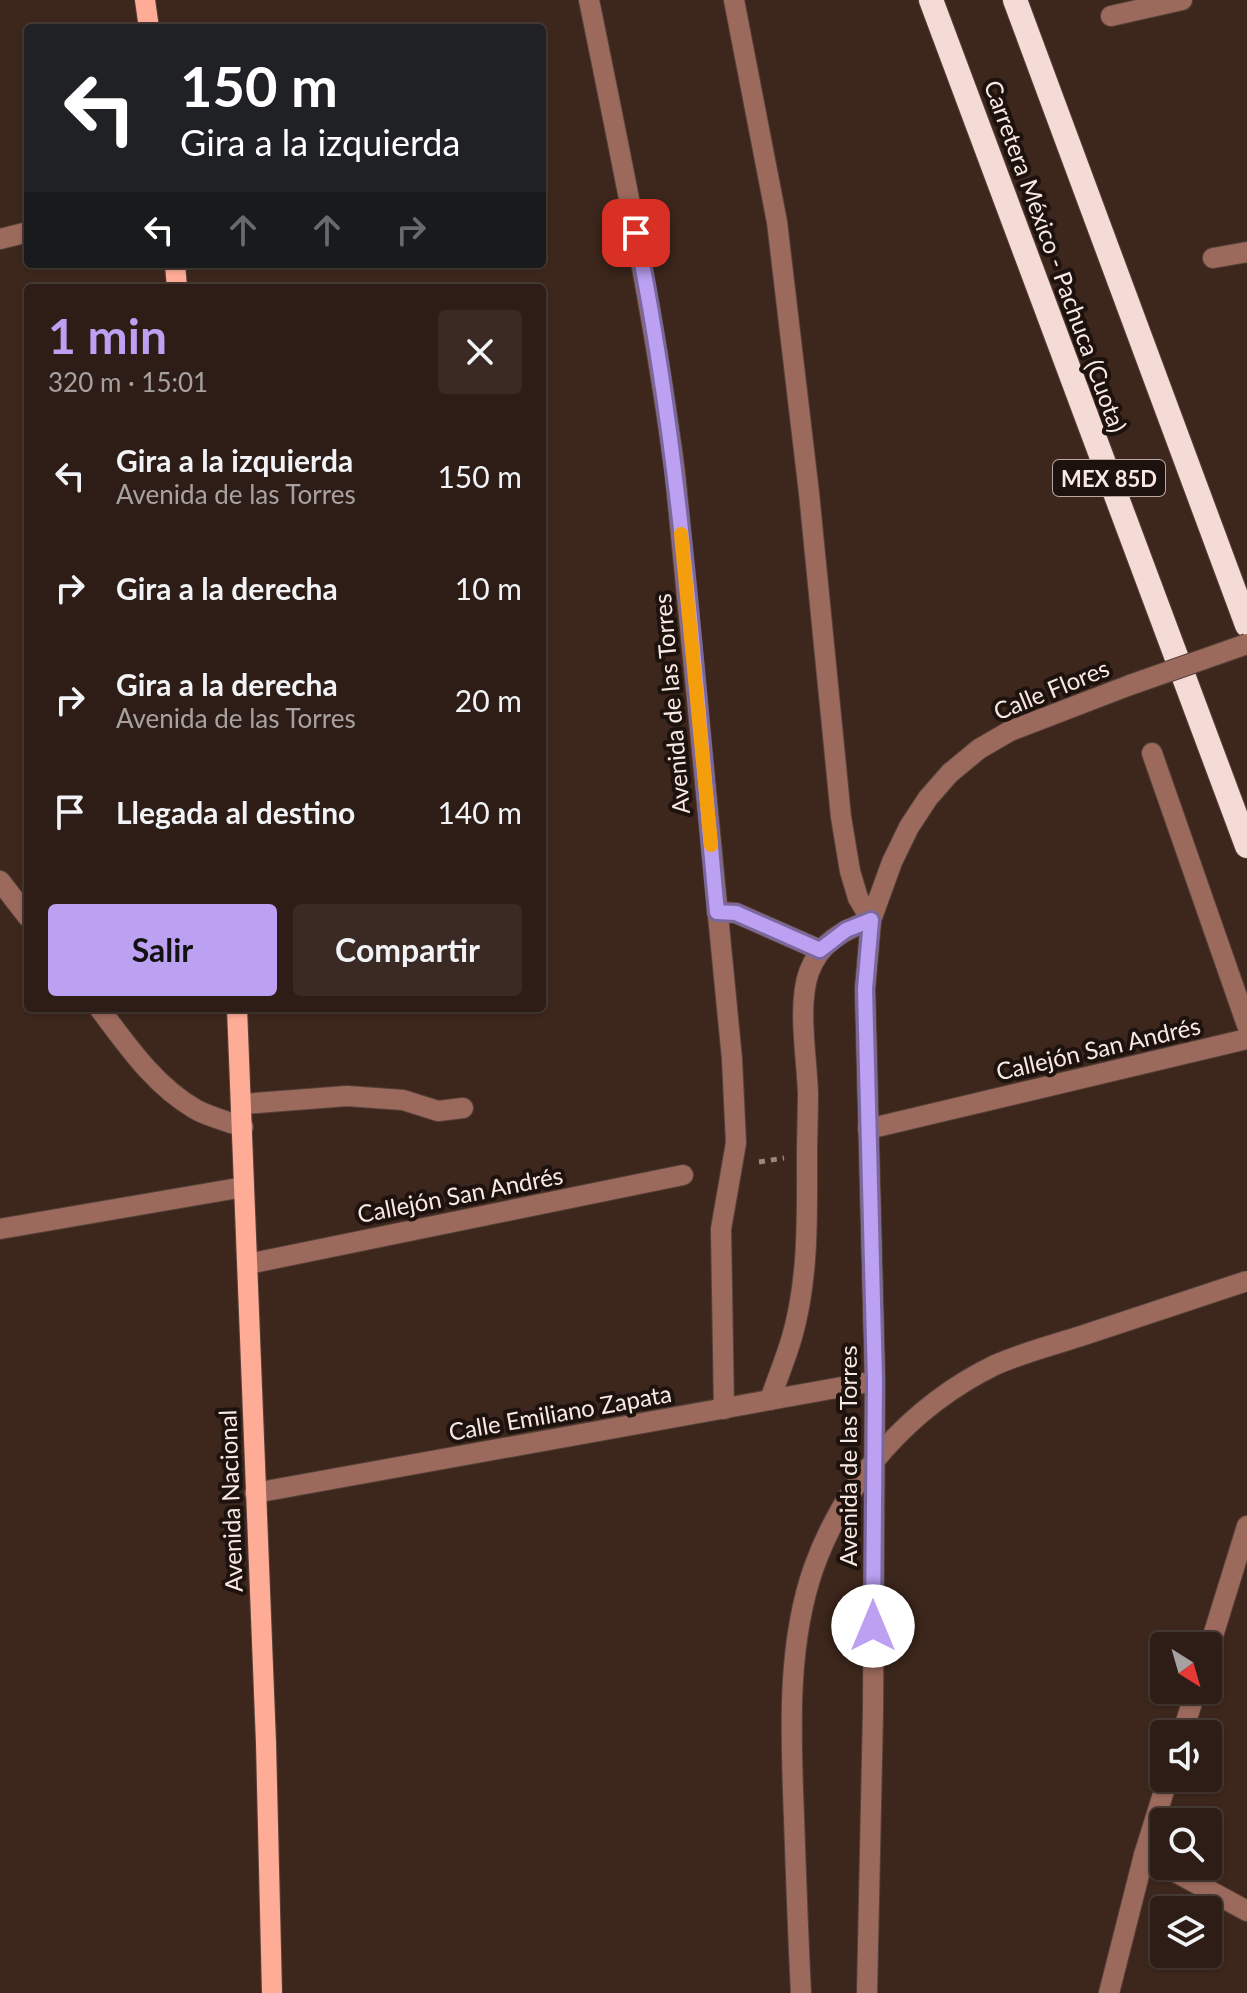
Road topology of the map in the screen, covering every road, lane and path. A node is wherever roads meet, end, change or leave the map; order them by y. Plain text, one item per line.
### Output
1 (145, 0) edge
2 (589, 0) edge
3 (734, 0) edge
4 (931, 0) edge
5 (1015, 0) edge
6 (1182, 0) edge
7 (1111, 16) dead end
8 (148, 24) edge
9 (24, 233) edge
10 (0, 239) edge
11 (1247, 252) edge
12 (1213, 258) dead end
13 (1247, 625) edge
14 (1247, 644) edge
15 (1152, 753) dead end
16 (1247, 846) edge
17 (0, 881) edge
18 (24, 912) edge
19 (717, 912) junction
20 (871, 920) junction
21 (820, 950) junction
22 (102, 1012) edge
23 (237, 1012) edge
24 (1247, 1025) edge
25 (1247, 1039) edge
26 (243, 1104) junction
27 (463, 1108) dead end
28 (243, 1127) junction
29 (868, 1129) junction
30 (683, 1175) dead end
31 (244, 1187) junction
32 (0, 1229) edge
33 (248, 1264) junction
34 (1247, 1281) edge
35 (875, 1381) junction
36 (770, 1400) junction
37 (724, 1409) junction
38 (255, 1493) junction
39 (1247, 1526) edge
40 (1214, 1632) edge
41 (1164, 1792) edge
42 (1144, 1855) junction
43 (1247, 1911) edge
44 (272, 1993) edge
45 (801, 1993) edge
46 (867, 1993) edge
47 (1109, 1993) edge

1 - 8 main road
2 - 19 street, Avenida de las Torres
3 - 20 street
4 - 16 highway, Carretera México - Pachuca (Cuota) / MEX 85D
5 - 13 highway, Carretera México - Pachuca (Cuota) / MEX 85D
6 - 7 street
9 - 10 street
11 - 12 street
14 - 20 street, Calle Flores, bridge
15 - 24 street
17 - 18 street
19 - 21 street
19 - 37 street, Avenida de las Torres
20 - 21 street
20 - 29 street, Avenida de las Torres
21 - 36 street
22 - 28 street
23 - 26 main road, Avenida Nacional
25 - 29 street, Callejón San Andrés
26 - 27 street
26 - 28 main road, Avenida Nacional
28 - 31 main road, Avenida Nacional
29 - 35 street, Avenida de las Torres
30 - 33 street, Callejón San Andrés
31 - 32 street
31 - 33 main road, Avenida Nacional
33 - 38 main road, Avenida Nacional
34 - 45 street, bridge
35 - 36 street, Calle Emiliano Zapata
35 - 46 street, Avenida de las Torres
36 - 37 street, Calle Emiliano Zapata
37 - 38 street, Calle Emiliano Zapata
38 - 44 main road, Avenida Nacional
39 - 40 street
41 - 42 street
42 - 43 street
42 - 47 street

